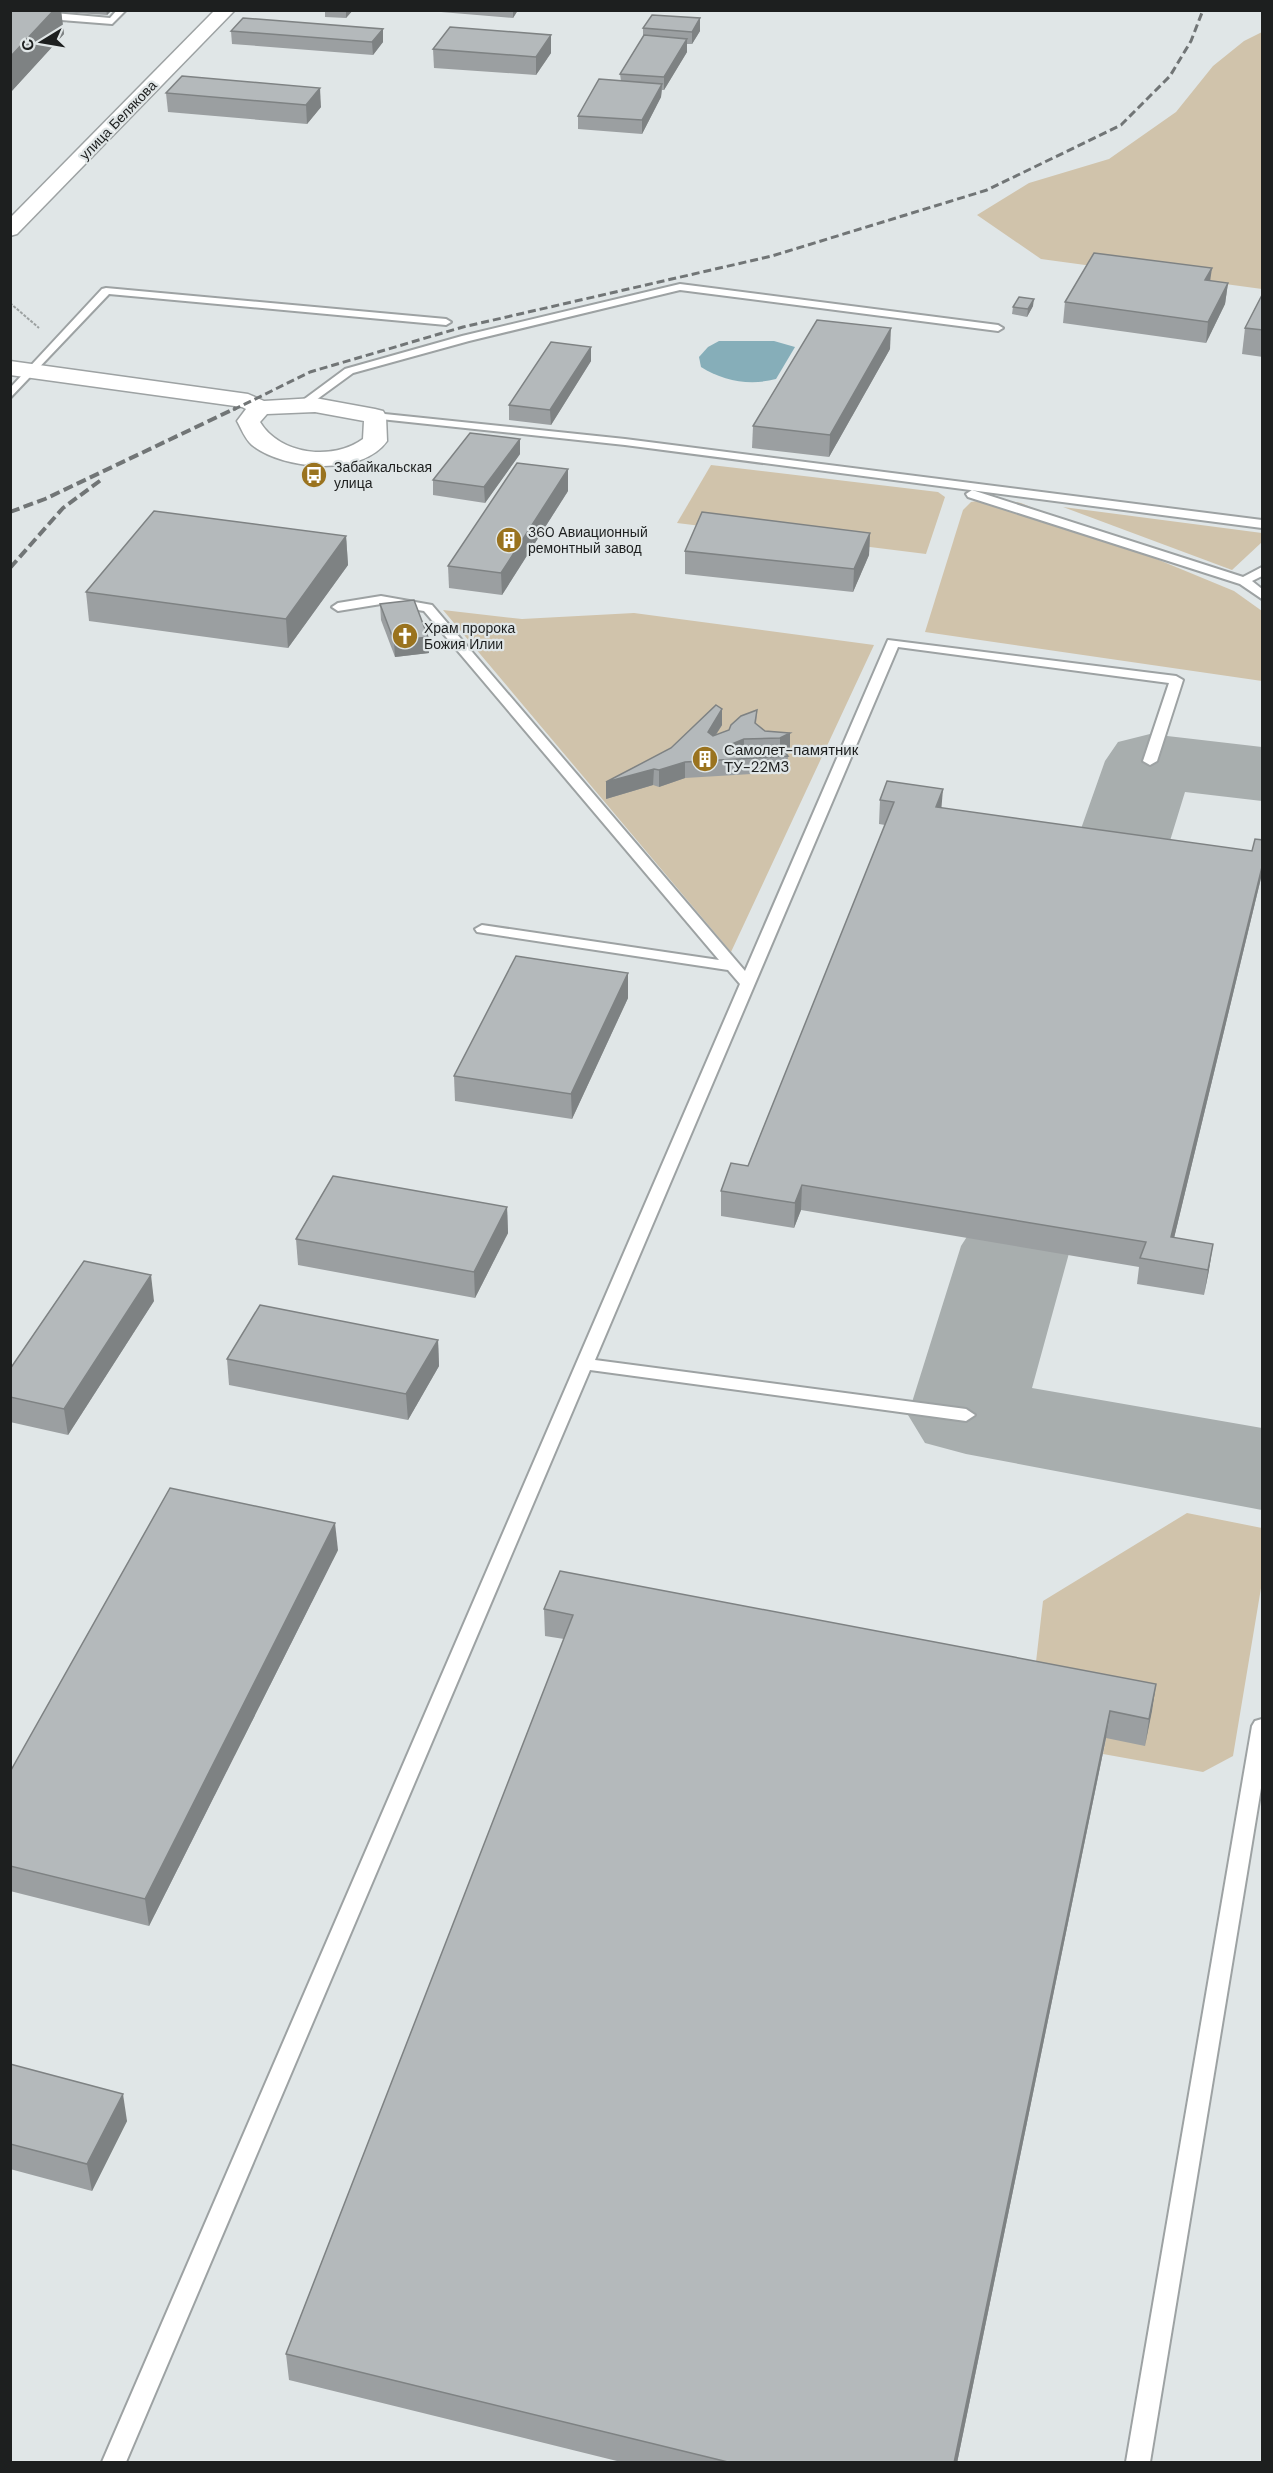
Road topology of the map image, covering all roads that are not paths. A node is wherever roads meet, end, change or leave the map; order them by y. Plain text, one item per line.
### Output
1 (122, 10) edge
2 (226, 10) edge
3 (27, 12) edge
4 (16, 26) edge
5 (10, 230) edge
6 (446, 322) dead end
7 (998, 328) dead end
8 (22, 369) edge
9 (10, 395) edge
10 (301, 406) junction
11 (260, 408) junction
12 (375, 416) junction
13 (934, 481) junction
14 (1263, 524) edge
15 (1263, 571) edge
16 (1244, 581) junction
17 (1263, 595) edge
18 (338, 607) dead end
19 (1150, 761) dead end
20 (482, 930) dead end
21 (733, 966) junction
22 (747, 983) junction
23 (585, 1364) junction
24 (966, 1415) dead end
25 (1263, 1726) edge
26 (114, 2463) edge
27 (1138, 2463) edge

1 - 3 lane
2 - 5 street, улица Белякова
3 - 4 lane
6 - 8 lane
7 - 10 lane
8 - 9 lane
8 - 11 street
10 - 11 street
10 - 12 street
11 - 12 street
12 - 13 lane
13 - 14 lane
13 - 16 lane
15 - 16 lane
16 - 17 lane
18 - 21 lane
19 - 22 lane
20 - 21 lane
21 - 22 lane
22 - 23 lane
23 - 24 lane
23 - 26 lane
25 - 27 lane

